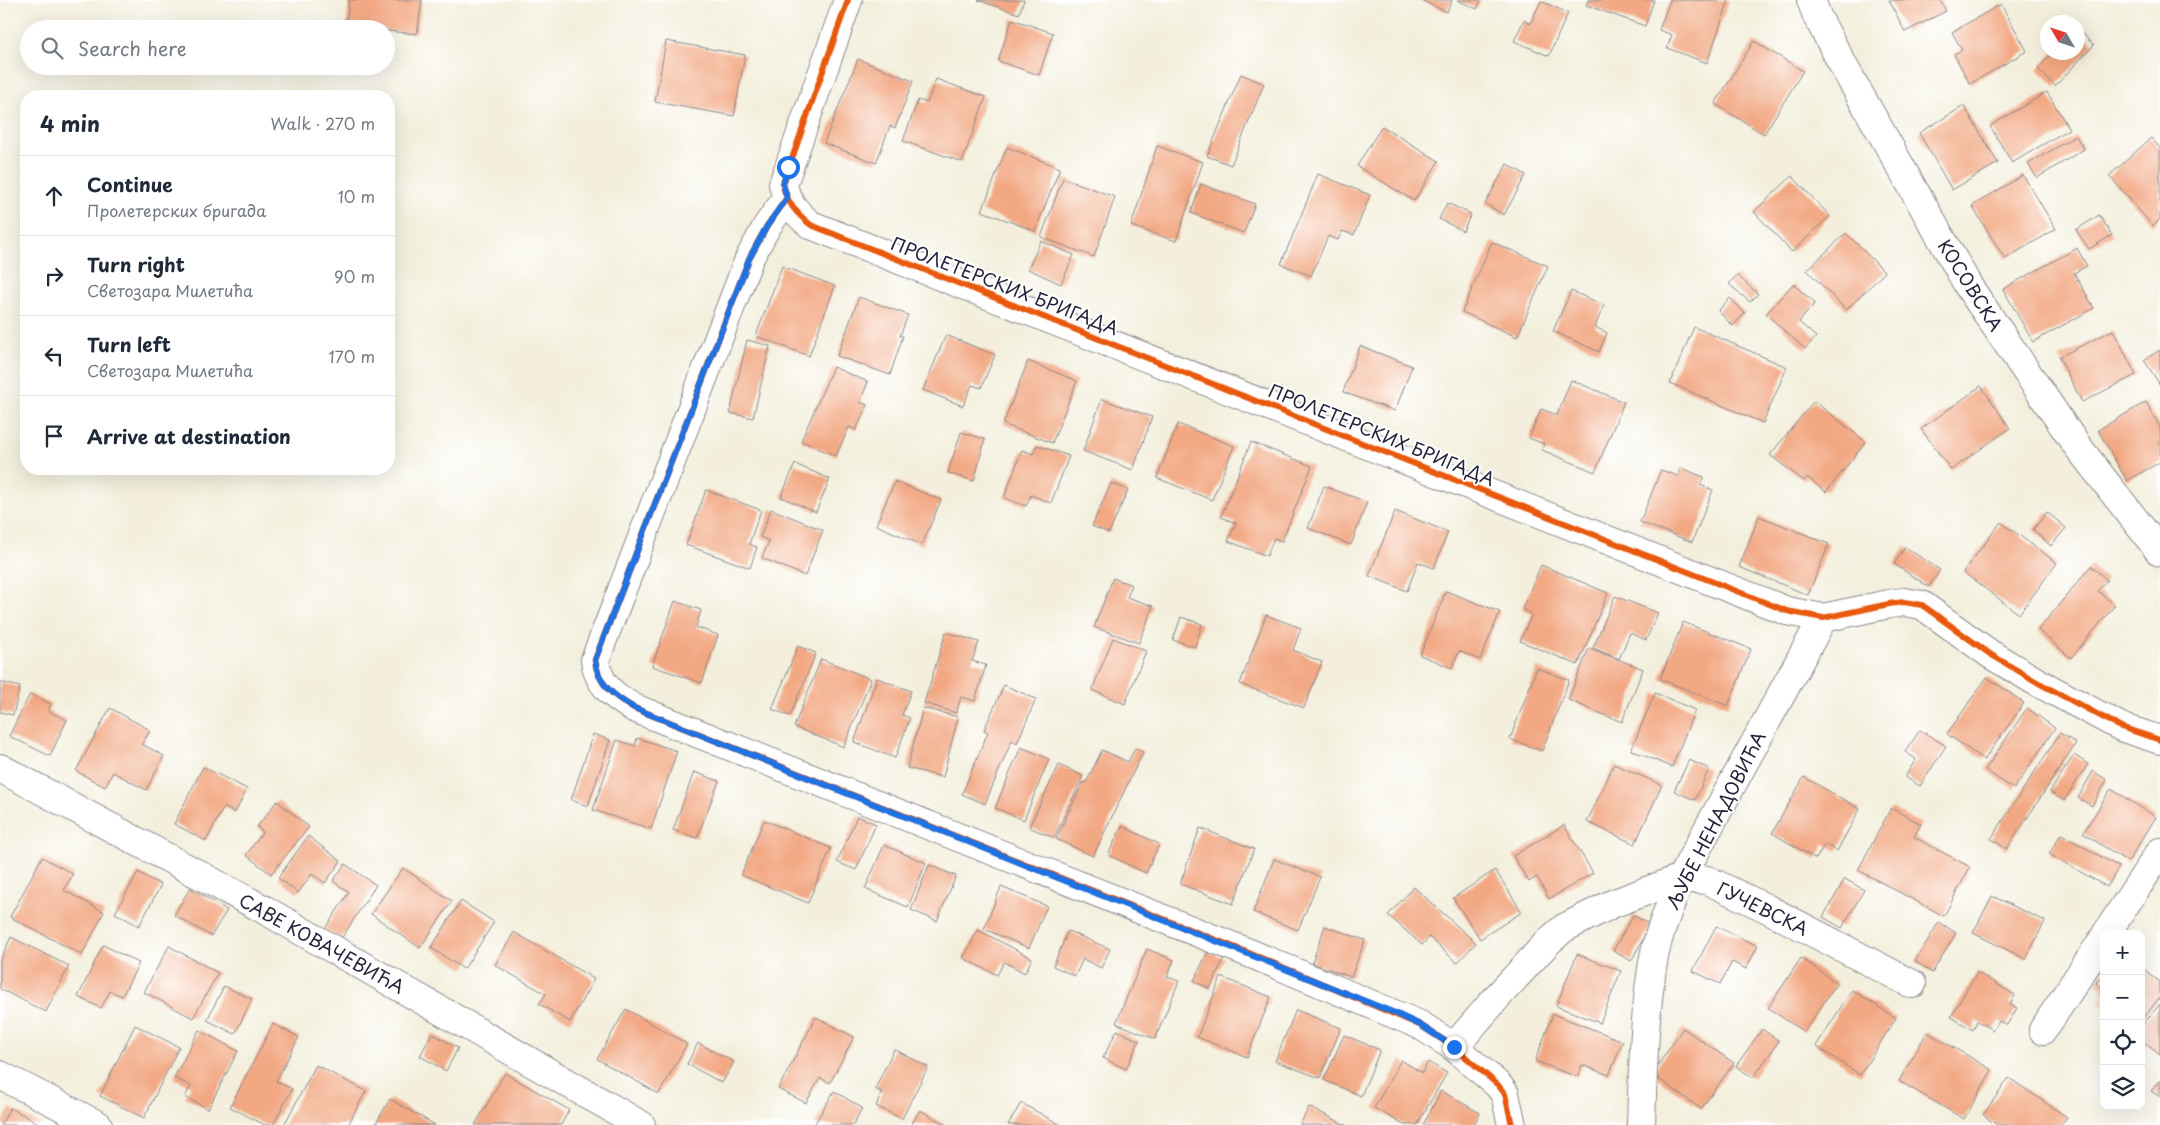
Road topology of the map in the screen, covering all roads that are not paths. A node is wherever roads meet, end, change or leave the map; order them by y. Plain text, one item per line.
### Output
1 (848, 0) edge
2 (1811, 0) edge
3 (787, 198) junction
4 (2160, 552) edge
5 (1823, 618) junction
6 (2160, 740) edge
7 (0, 768) edge
8 (2160, 852) edge
9 (1682, 878) junction
10 (2109, 930) edge
11 (2100, 944) edge
12 (1912, 984) dead end
13 (2043, 1030) dead end
14 (1454, 1047) junction
15 (0, 1076) edge
16 (98, 1125) edge
17 (641, 1125) edge
18 (1512, 1125) edge
19 (1640, 1125) edge

1 - 3 street
2 - 4 street, КОСОВСКА
3 - 5 street, ПРОЛЕТЕРСКИХ БРИГАДА
3 - 14 street
5 - 6 street, ПРОЛЕТЕРСКИХ БРИГАДА
5 - 9 street, ЉУБЕ НЕНАДОВИЋА
7 - 17 street, САВЕ КОВАЧЕВИЋА
8 - 10 street
9 - 12 street, ГУЧЕВСКА
9 - 14 street, ГУЧЕВСКА
9 - 19 street, ЉУБЕ НЕНАДОВИЋА
11 - 13 street
14 - 18 street
15 - 16 street

